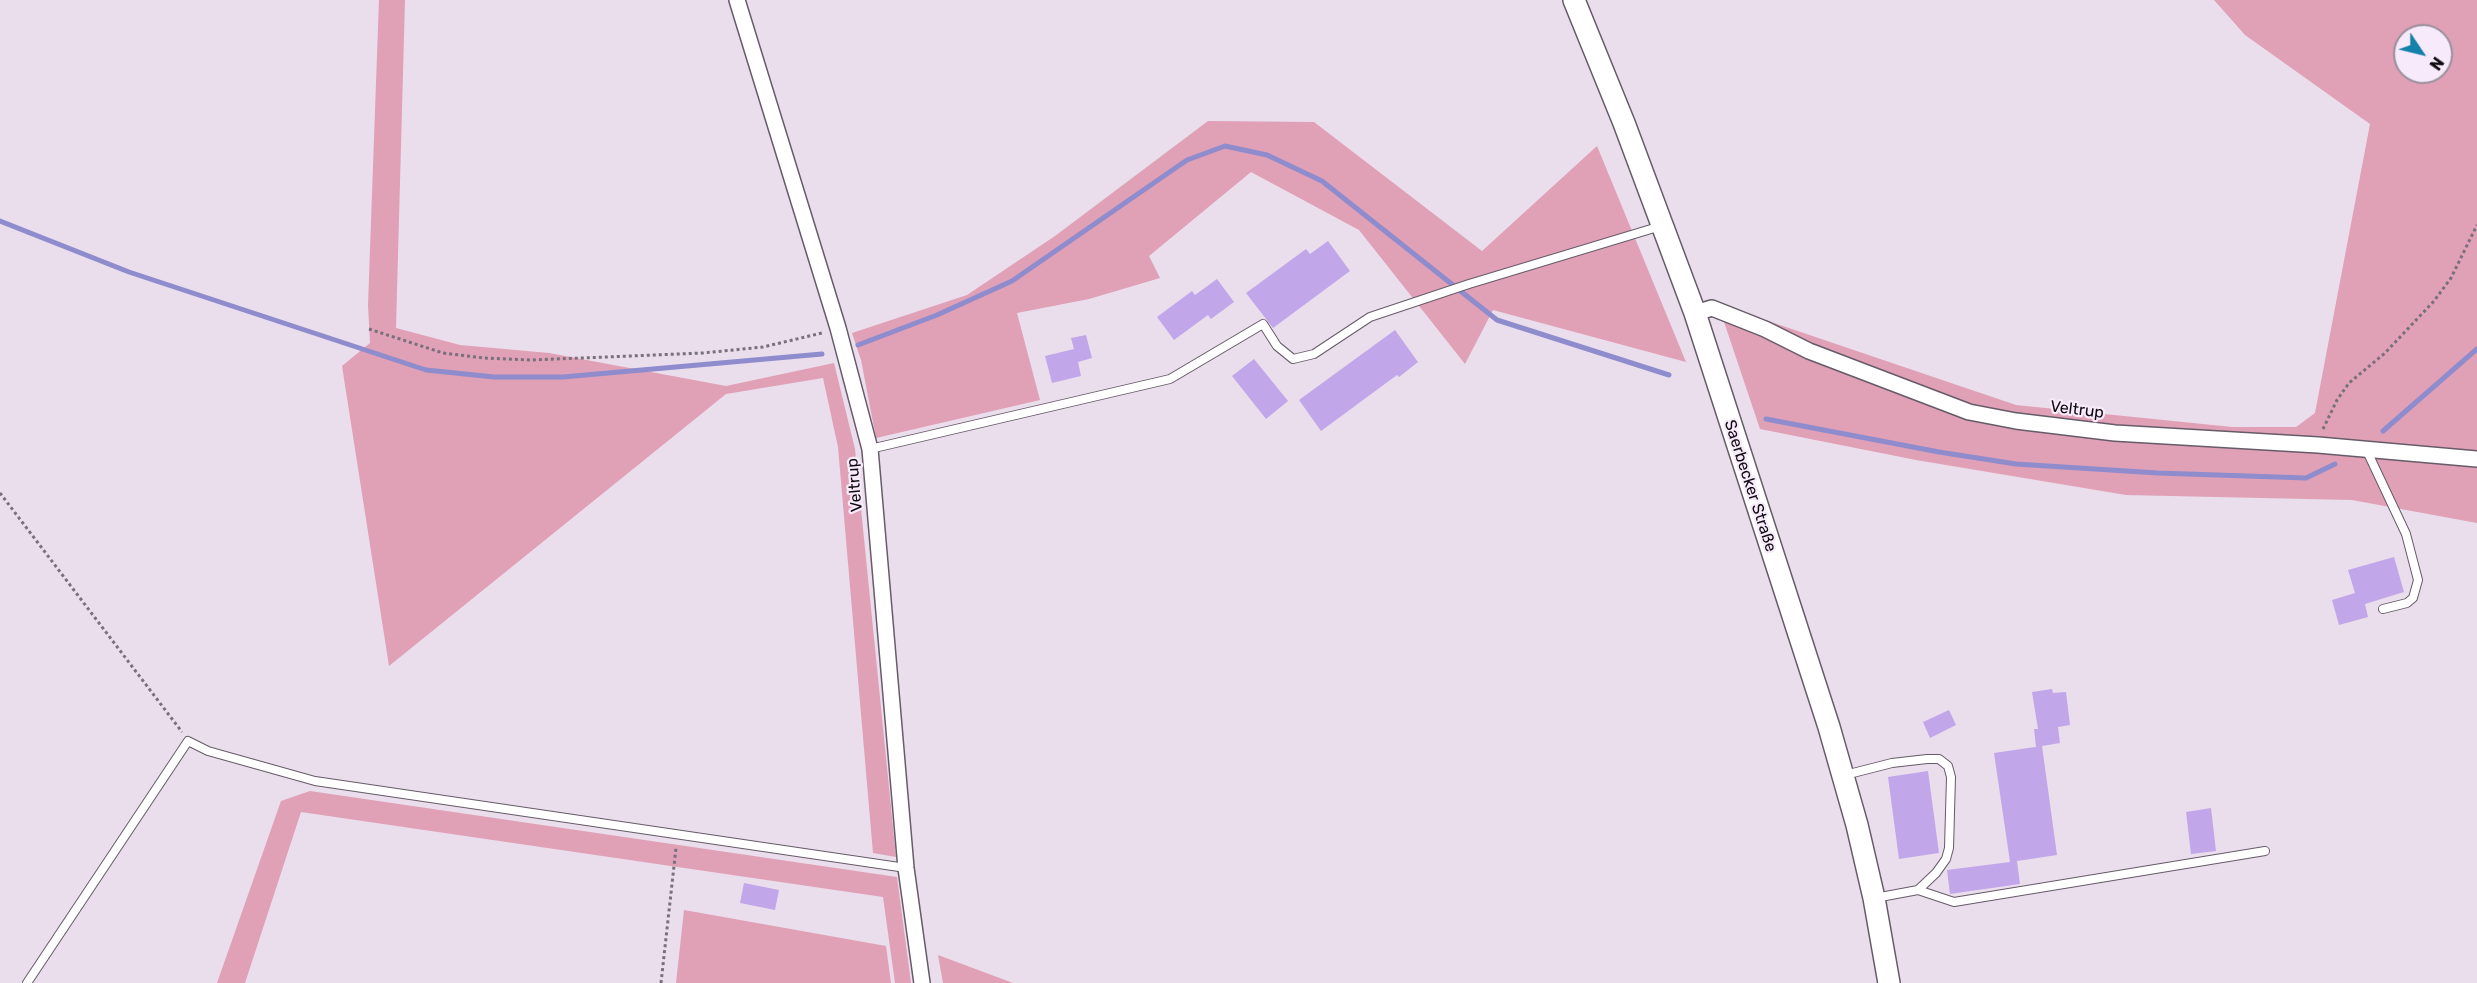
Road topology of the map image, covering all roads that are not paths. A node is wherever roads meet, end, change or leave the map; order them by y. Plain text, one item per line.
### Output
1 (737, 0) edge
2 (1574, 0) edge
3 (1663, 225) junction
4 (1695, 313) junction
5 (870, 448) junction
6 (2366, 449) junction
7 (2477, 459) edge
8 (2383, 609) dead end
9 (1844, 776) junction
10 (2265, 851) dead end
11 (906, 868) junction
12 (1918, 890) junction
13 (1874, 898) junction
14 (27, 983) edge
15 (922, 983) edge
16 (1889, 983) edge

1 - 5 street, Veltrup
2 - 3 main road, Saerbecker Straße
3 - 4 main road, Saerbecker Straße
3 - 5 lane
4 - 6 street, Veltrup
4 - 9 main road, Saerbecker Straße
5 - 11 street, Veltrup
6 - 7 street, Veltrup
6 - 8 lane
9 - 12 lane
9 - 13 main road, Saerbecker Straße
10 - 12 lane
11 - 14 lane
11 - 15 street, Veltrup
12 - 13 lane
13 - 16 main road, Saerbecker Straße

